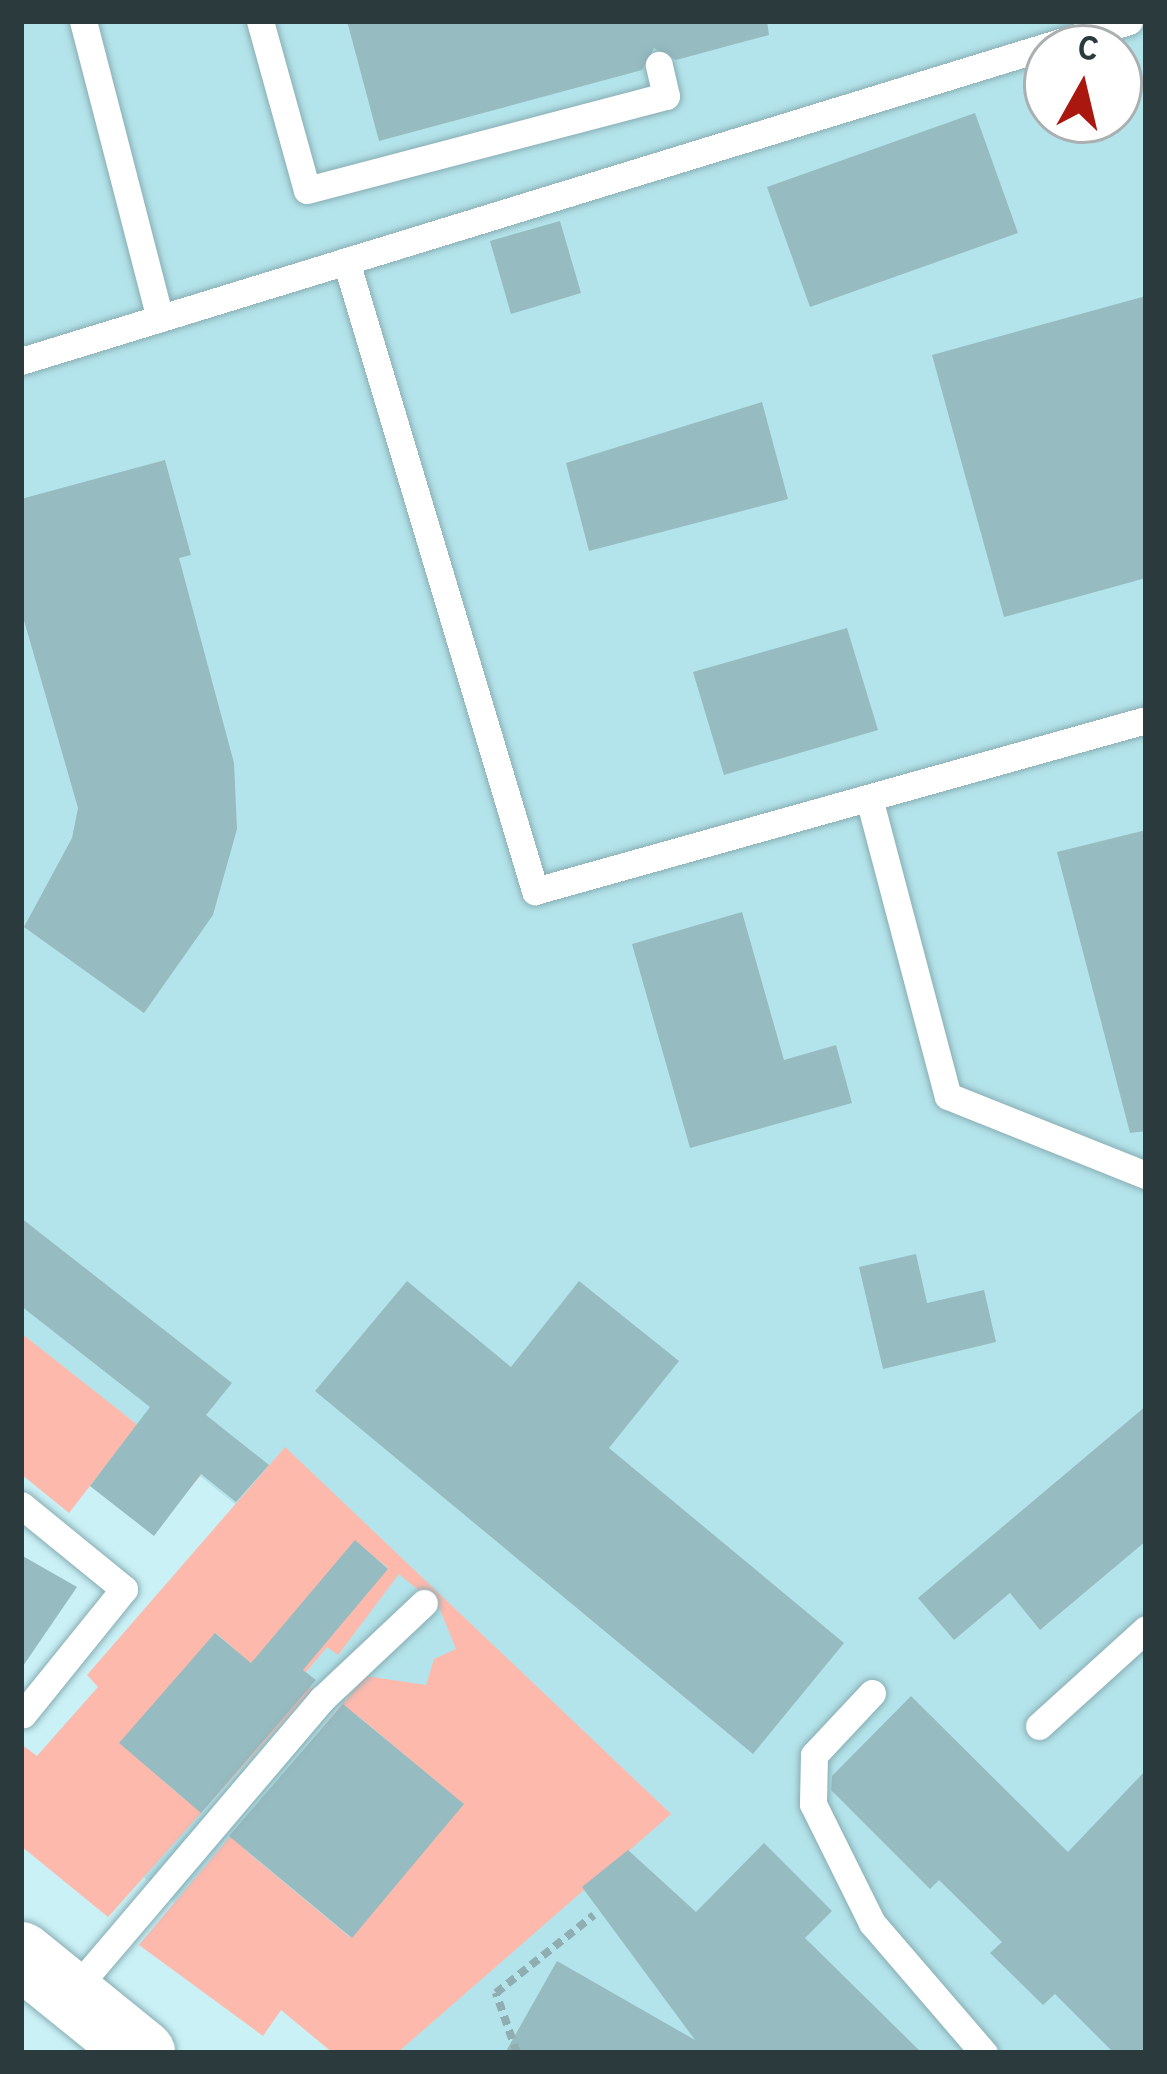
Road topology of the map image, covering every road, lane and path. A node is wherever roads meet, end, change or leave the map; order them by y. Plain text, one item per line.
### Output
1 (83, 21) edge
2 (260, 21) edge
3 (1129, 21) edge
4 (659, 65) dead end
5 (346, 261) junction
6 (160, 319) junction
7 (21, 361) edge
8 (1146, 720) edge
9 (869, 798) junction
10 (1146, 1175) edge
11 (21, 1505) edge
12 (424, 1603) dead end
13 (1146, 1629) edge
14 (872, 1693) dead end
15 (23, 1714) edge
16 (1039, 1726) dead end
17 (594, 1915) dead end
18 (46, 1975) edge
19 (142, 2053) edge
20 (517, 2053) edge
21 (984, 2053) edge

1 - 6 lane
2 - 4 lane
3 - 5 lane
5 - 6 lane
5 - 9 lane
6 - 7 lane
8 - 9 lane
9 - 10 lane
11 - 15 lane
12 - 18 lane
13 - 16 lane
14 - 21 lane
17 - 20 path
18 - 19 main road

